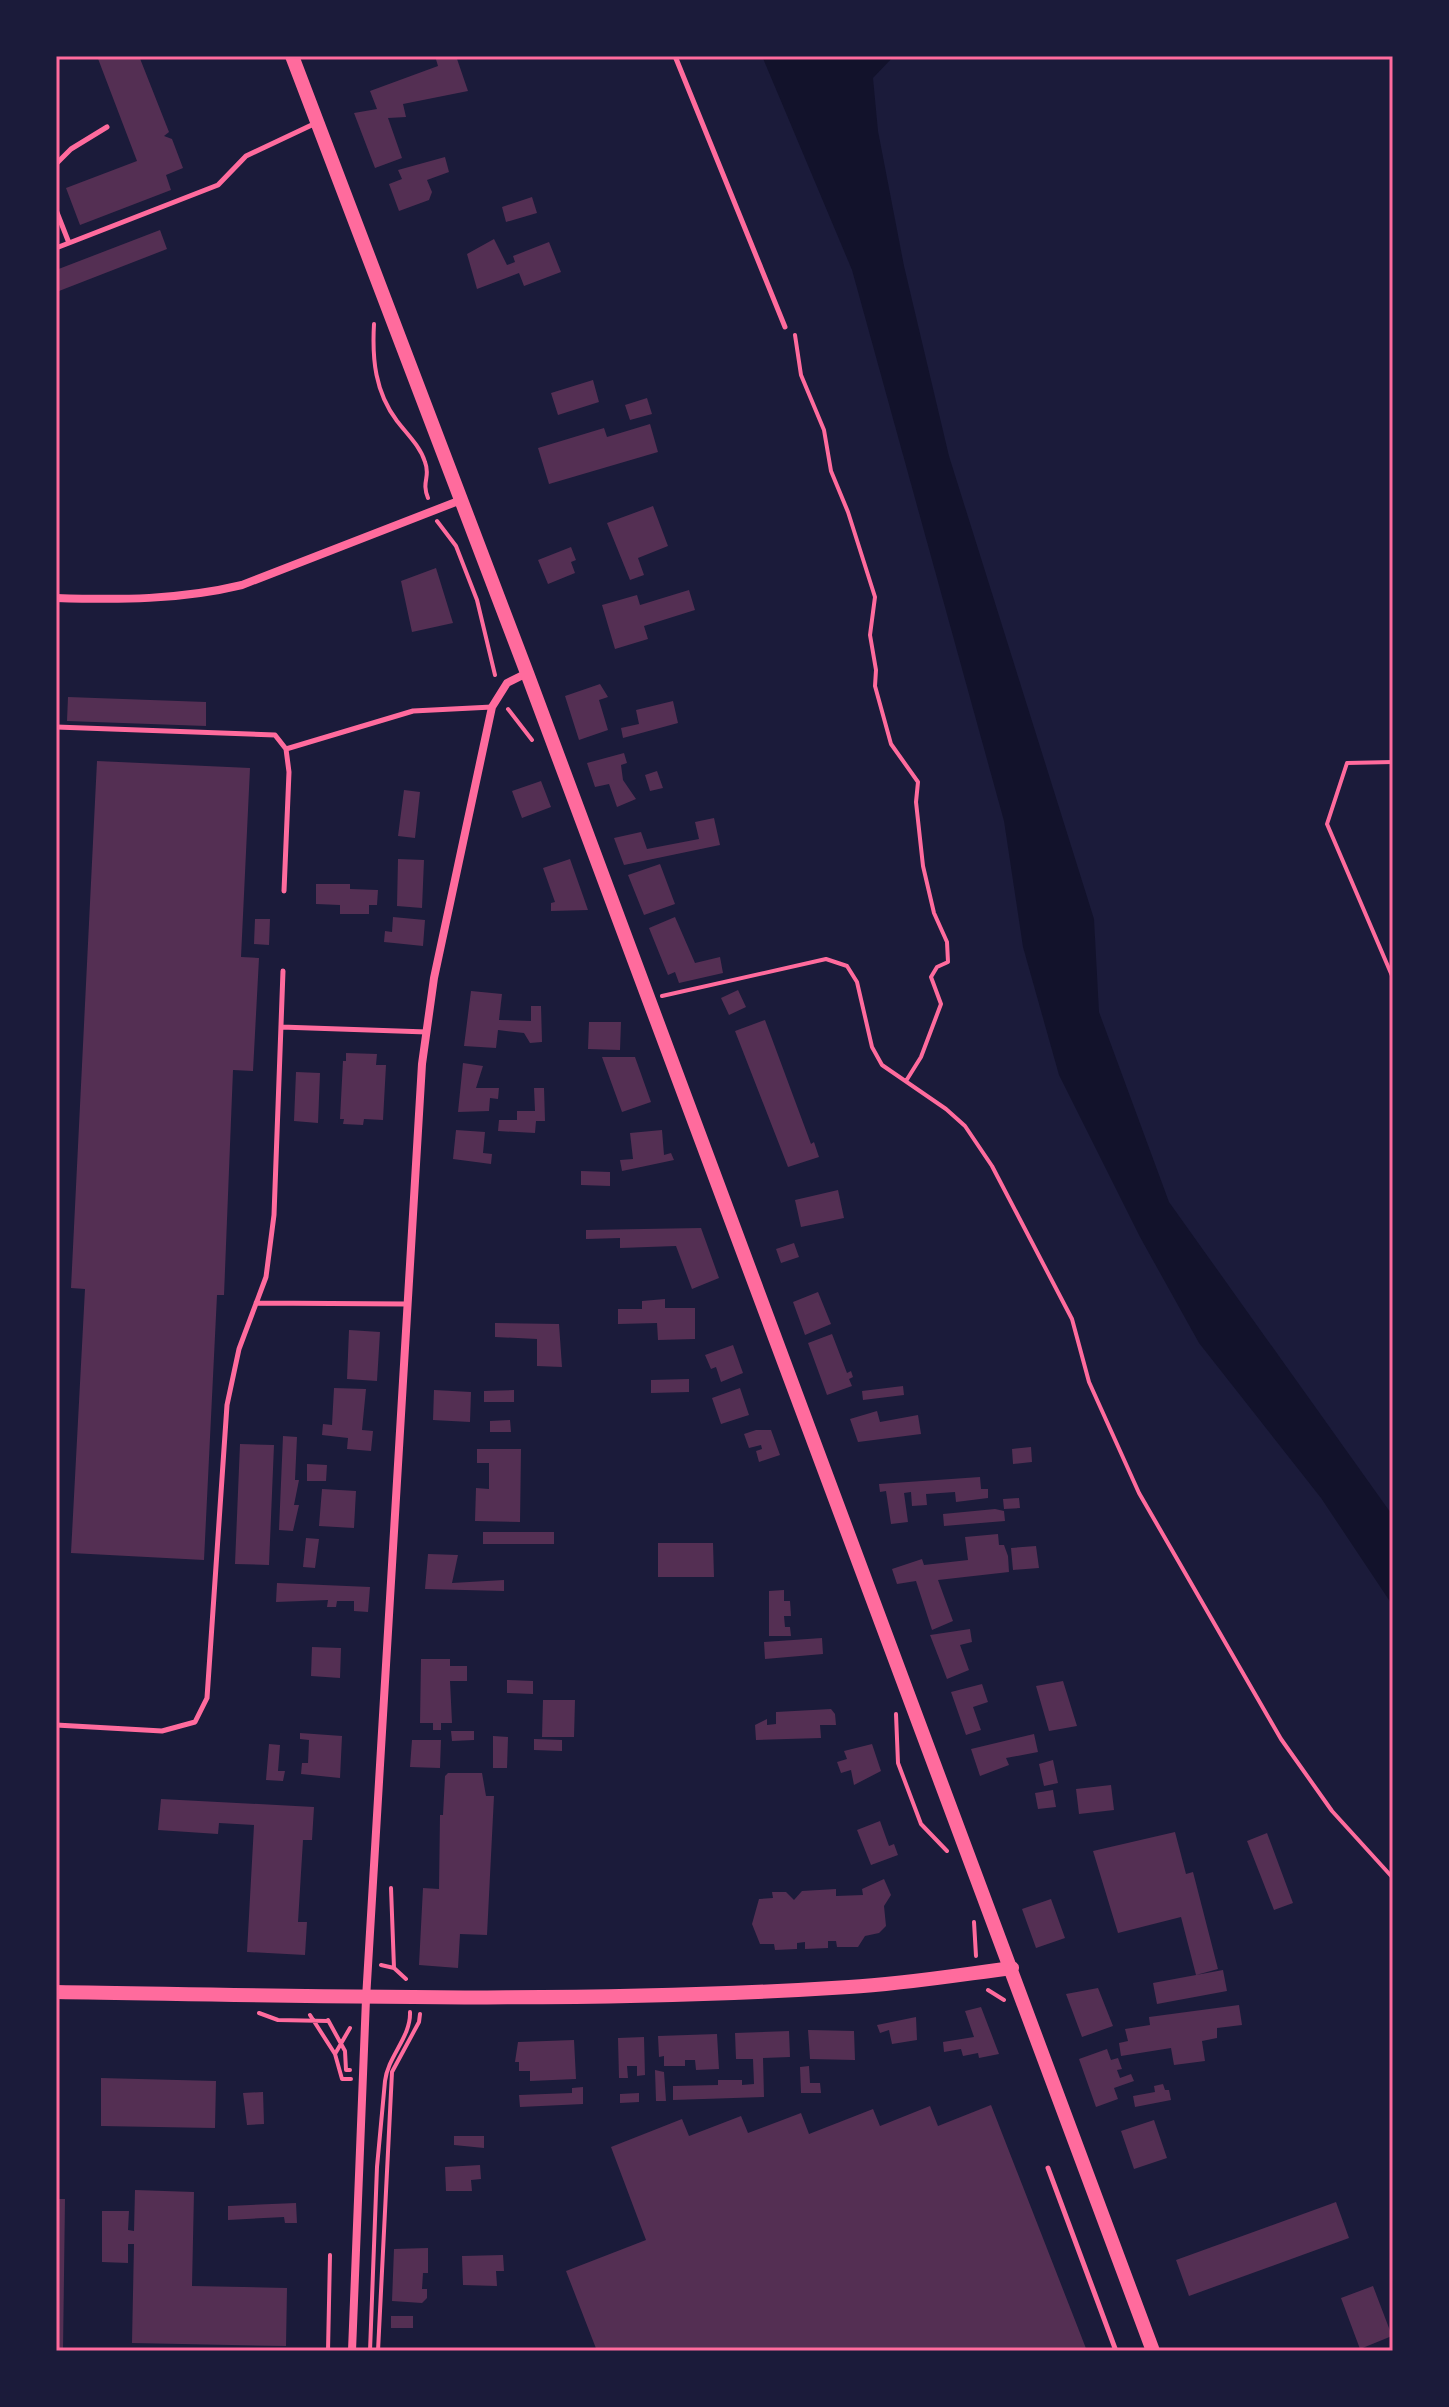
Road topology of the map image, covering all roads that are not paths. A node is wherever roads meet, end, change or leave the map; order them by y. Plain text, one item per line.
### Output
1 (292, 56) edge
2 (675, 56) edge
3 (317, 122) junction
4 (107, 127) dead end
5 (56, 164) edge
6 (56, 210) edge
7 (69, 243) junction
8 (56, 248) edge
9 (788, 326) road end
10 (461, 500) junction
11 (56, 598) edge
12 (527, 673) junction
13 (492, 707) junction
14 (56, 727) edge
15 (286, 749) junction
16 (284, 891) dead end
17 (283, 971) dead end
18 (281, 1027) junction
19 (427, 1032) junction
20 (256, 1303) junction
21 (406, 1304) junction
22 (56, 1725) edge
23 (1012, 1968) junction
24 (56, 1992) edge
25 (366, 1999) junction
26 (1048, 2168) dead end
27 (352, 2351) edge
28 (1116, 2351) edge
29 (1153, 2351) edge

1 - 3 street
2 - 9 lane
3 - 7 lane
3 - 10 street
4 - 5 lane
6 - 7 lane
7 - 8 lane
10 - 11 street
10 - 12 street
12 - 13 street
12 - 23 street
13 - 15 lane
13 - 19 street
14 - 15 lane
15 - 16 lane
17 - 18 lane
18 - 19 lane
18 - 20 lane
19 - 21 street
20 - 21 lane
20 - 22 lane
21 - 25 street
23 - 25 street
23 - 29 street
24 - 25 street
25 - 27 street
26 - 28 lane

